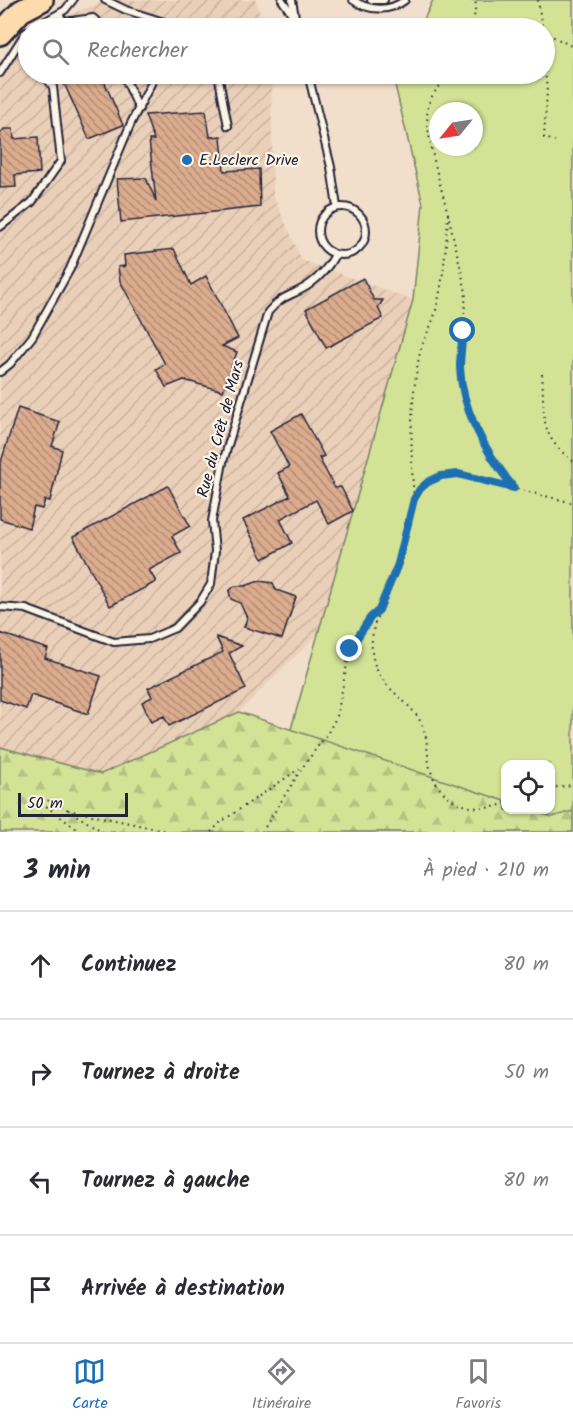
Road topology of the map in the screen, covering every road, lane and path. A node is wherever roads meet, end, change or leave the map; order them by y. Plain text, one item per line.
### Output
1 (42, 0) edge
2 (73, 0) edge
3 (105, 0) edge
4 (282, 0) edge
5 (292, 0) edge
6 (352, 0) edge
7 (371, 0) edge
8 (384, 0) edge
9 (405, 0) edge
10 (476, 0) edge
11 (538, 0) edge
12 (59, 14) junction
13 (294, 15) junction
14 (52, 18) edge
15 (62, 18) edge
16 (150, 18) edge
17 (295, 18) edge
18 (475, 18) edge
19 (541, 18) edge
20 (0, 34) edge
21 (555, 38) edge
22 (18, 46) edge
23 (573, 47) edge
24 (0, 73) edge
25 (51, 84) edge
26 (128, 84) edge
27 (151, 84) edge
28 (220, 84) edge
29 (310, 84) edge
30 (442, 84) edge
31 (546, 84) edge
32 (139, 109) junction
33 (228, 126) dead end
34 (555, 141) dead end
35 (337, 207) junction
36 (448, 214) junction
37 (0, 227) edge
38 (335, 255) junction
39 (0, 372) edge
40 (542, 374) dead end
41 (573, 461) edge
42 (514, 488) junction
43 (414, 499) junction
44 (573, 503) edge
45 (0, 607) edge
46 (379, 610) junction
47 (302, 768) junction
48 (573, 785) edge
49 (555, 787) edge
50 (501, 805) edge
51 (67, 810) junction
52 (81, 832) edge
53 (103, 832) edge
54 (171, 832) edge
55 (211, 832) edge
56 (262, 832) edge

1 - 20 highway
2 - 12 lane
3 - 16 lane
4 - 13 lane
5 - 13 lane
6 - 9 lane
7 - 8 lane
10 - 18 path
11 - 19 path
12 - 14 lane
12 - 15 lane
13 - 17 lane
21 - 23 path
22 - 24 lane
25 - 37 lane
26 - 32 lane
27 - 32 lane
28 - 33 lane
29 - 35 lane
30 - 36 path
31 - 34 path
32 - 39 lane
35 - 38 lane
35 - 38 lane
36 - 42 path
36 - 43 path
38 - 45 lane, Rue du Crêt de Mars
40 - 41 path
42 - 43 path
42 - 44 path
43 - 46 path
46 - 47 path
46 - 50 path
47 - 55 path
47 - 56 path
48 - 49 path
51 - 52 path
51 - 53 path
51 - 54 path

